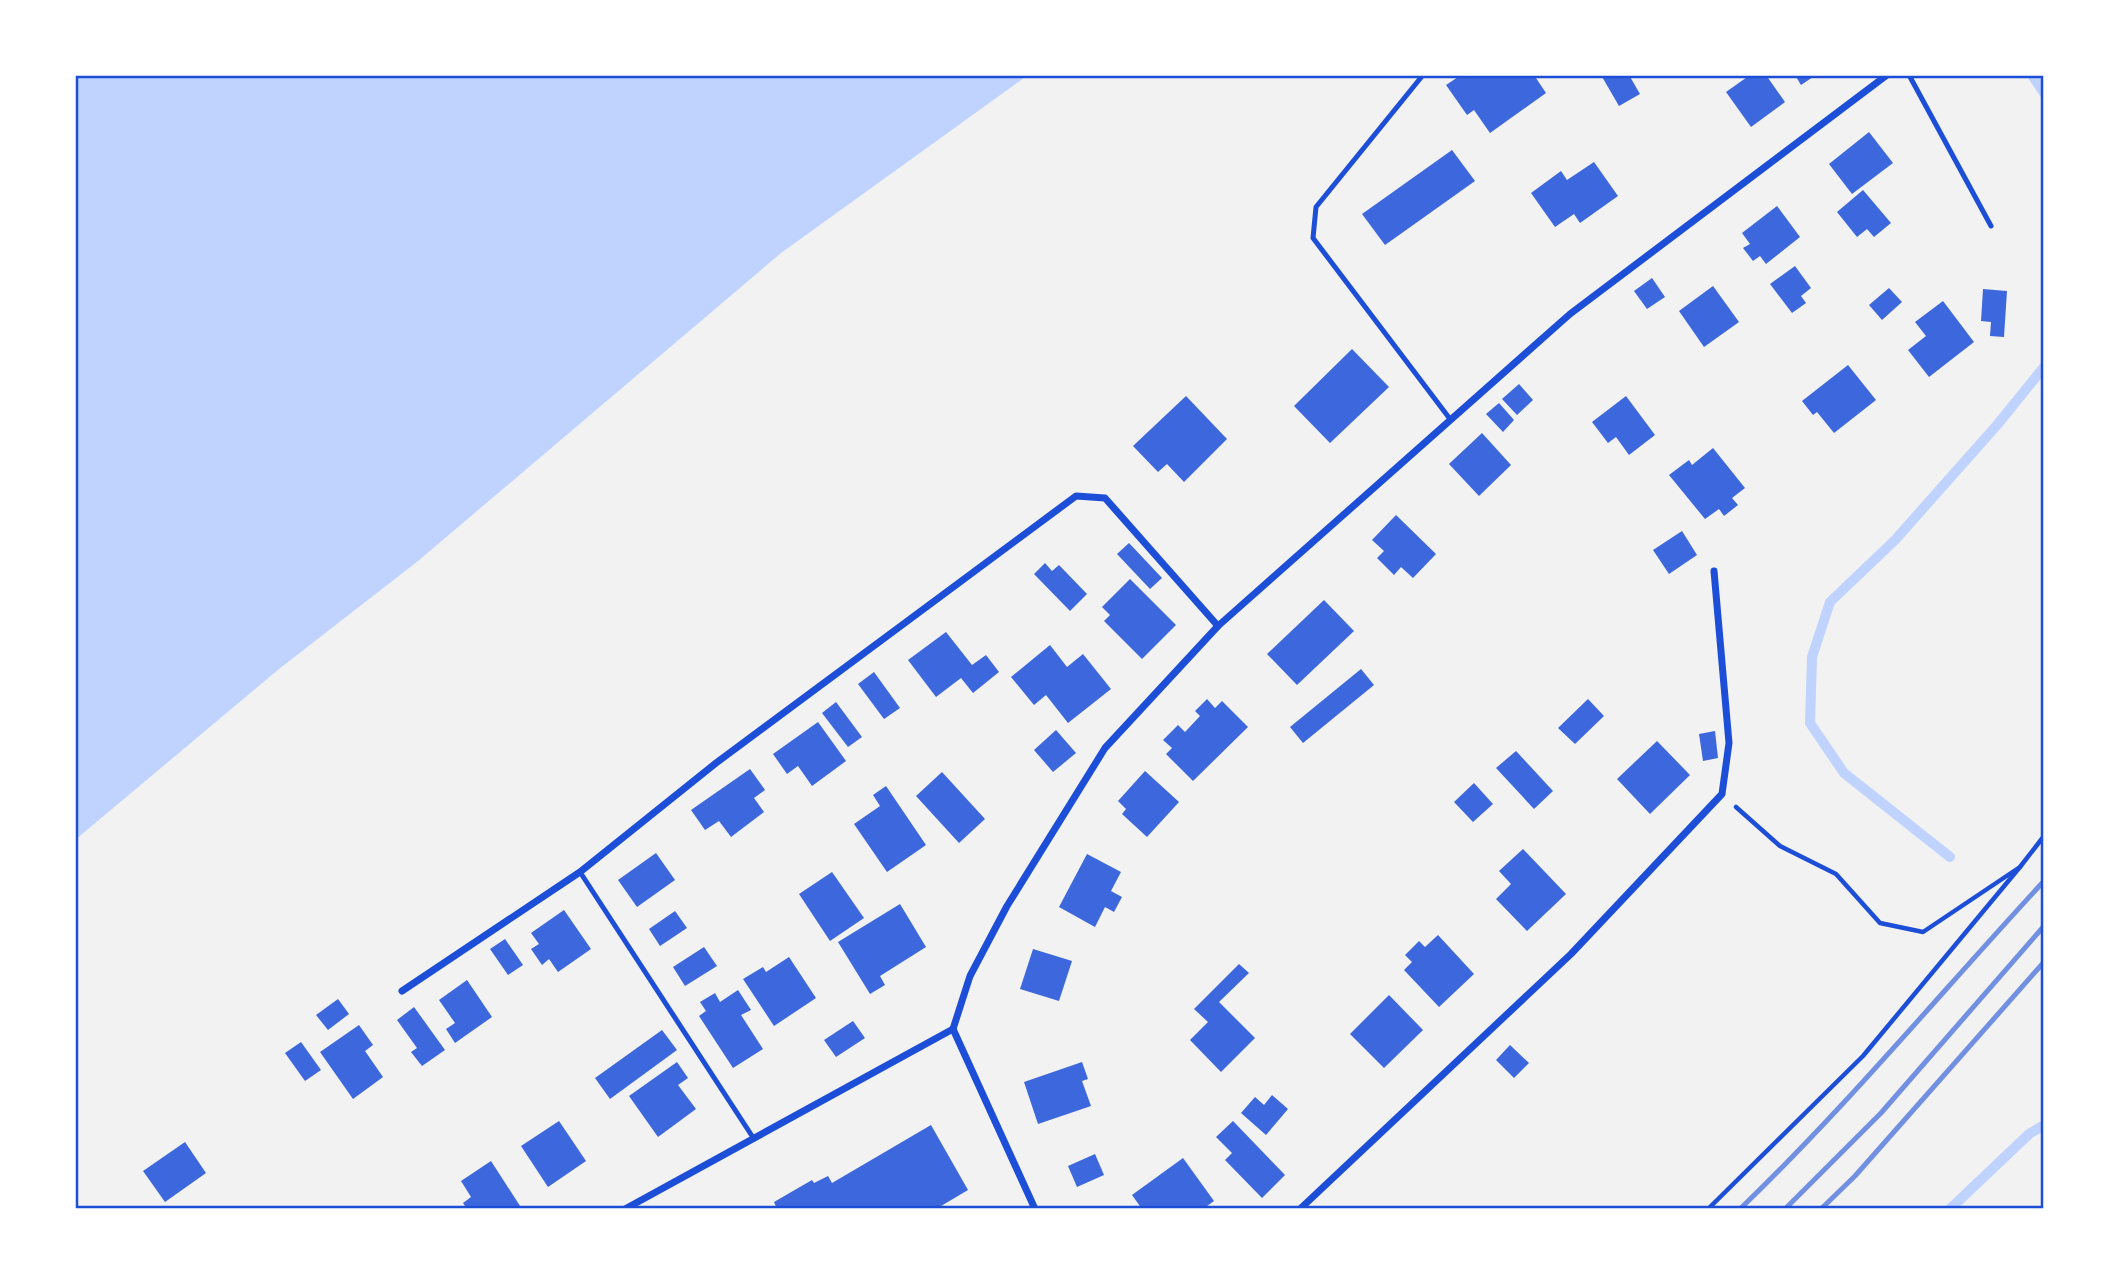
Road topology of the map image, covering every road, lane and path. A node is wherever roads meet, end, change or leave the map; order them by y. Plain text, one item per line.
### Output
1 (1423, 75) edge
2 (1887, 75) edge
3 (1909, 75) edge
4 (1991, 226) dead end
5 (1450, 419) junction
6 (1714, 570) dead end
7 (1218, 626) junction
8 (1722, 794) junction
9 (2044, 836) edge
10 (2020, 867) junction
11 (580, 872) junction
12 (402, 991) dead end
13 (954, 1029) junction
14 (754, 1139) junction
15 (625, 1209) edge
16 (1035, 1209) edge
17 (1300, 1209) edge
18 (1708, 1209) edge

1 - 5 lane
2 - 5 street
3 - 4 lane
5 - 7 street
6 - 8 street
7 - 11 street
7 - 13 street
8 - 10 path
8 - 17 street
9 - 10 path
10 - 18 path
11 - 12 street
11 - 14 lane
13 - 14 street
13 - 16 street
14 - 15 street

